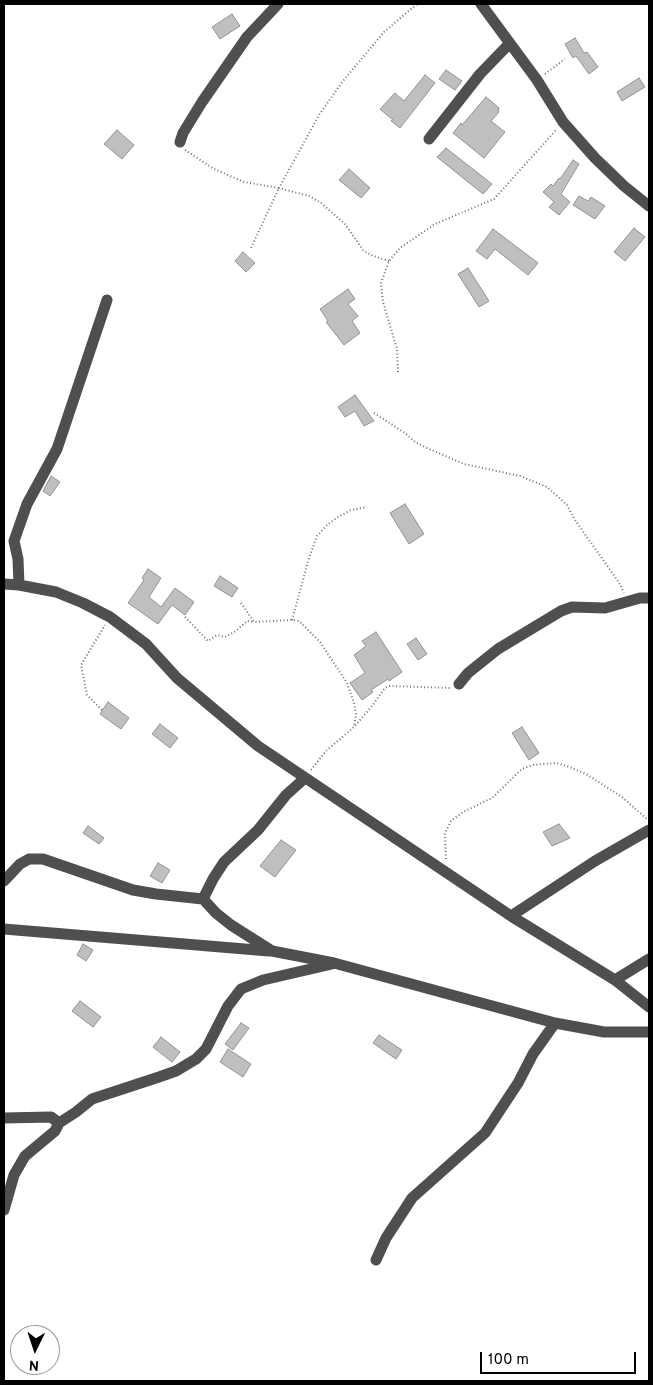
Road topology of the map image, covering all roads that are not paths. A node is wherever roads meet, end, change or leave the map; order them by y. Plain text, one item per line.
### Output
1 (278, 4) edge
2 (481, 4) edge
3 (509, 44) junction
4 (429, 139) dead end
5 (180, 142) road end
6 (649, 206) edge
7 (107, 300) dead end
8 (4, 584) edge
9 (19, 585) junction
10 (649, 598) edge
11 (459, 684) road end
12 (305, 778) junction
13 (649, 830) edge
14 (4, 881) edge
15 (202, 900) junction
16 (511, 916) junction
17 (4, 929) edge
18 (272, 951) junction
19 (649, 959) edge
20 (334, 963) junction
21 (615, 980) junction
22 (649, 1007) edge
23 (555, 1023) junction
24 (649, 1032) edge
25 (4, 1118) edge
26 (58, 1123) junction
27 (4, 1210) edge
28 (376, 1260) dead end

1 - 5 street
2 - 3 street
3 - 4 street
3 - 6 street
7 - 9 street
8 - 9 street
9 - 12 street
10 - 11 street
12 - 15 street
12 - 16 street
13 - 16 street
14 - 15 street
15 - 18 street
16 - 21 street
17 - 18 street
18 - 20 street
19 - 21 street
20 - 23 street
20 - 26 street
21 - 22 street
23 - 24 street
23 - 28 street
25 - 26 street
26 - 27 street

